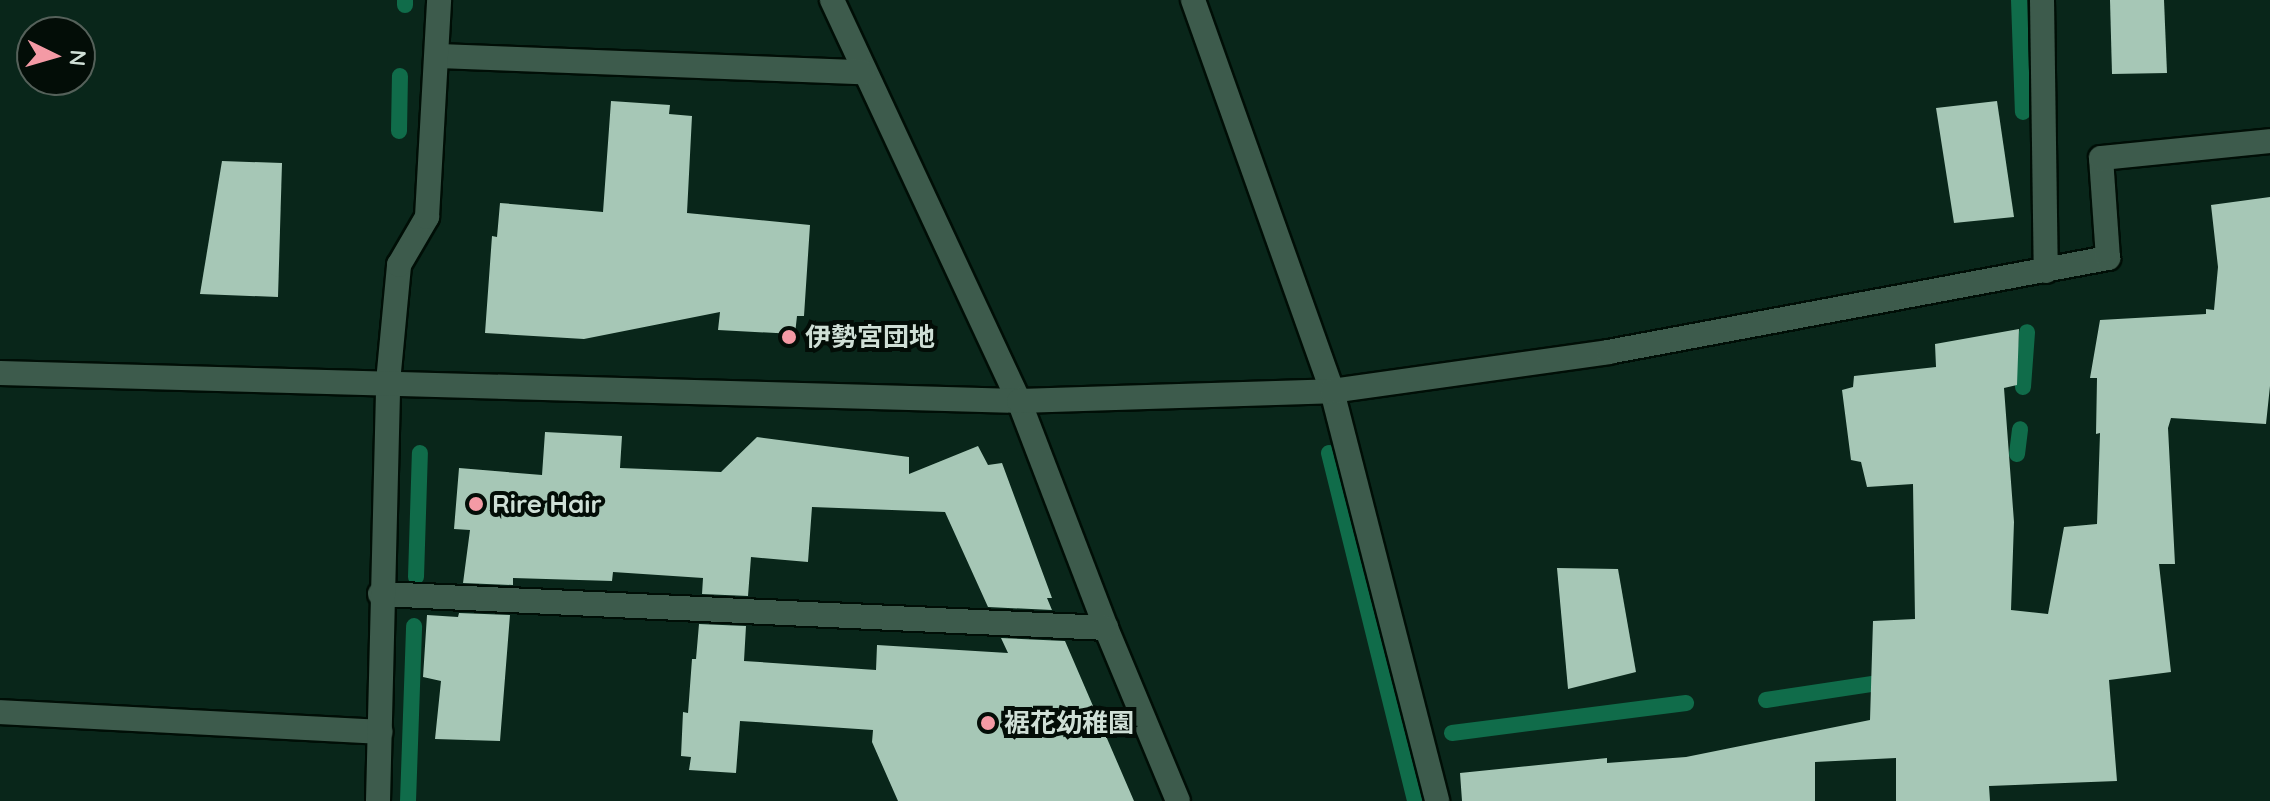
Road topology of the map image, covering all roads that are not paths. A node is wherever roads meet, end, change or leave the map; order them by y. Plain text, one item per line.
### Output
1 (439, 0) edge
2 (832, 0) edge
3 (1193, 0) edge
4 (2042, 0) edge
5 (438, 56) junction
6 (863, 72) junction
7 (2270, 141) edge
8 (2046, 271) junction
9 (0, 373) edge
10 (388, 382) junction
11 (1332, 391) junction
12 (1019, 401) junction
13 (380, 594) junction
14 (1106, 628) junction
15 (0, 712) edge
16 (380, 732) junction
17 (378, 801) edge
18 (1178, 801) edge
19 (1437, 801) edge

1 - 5 street
2 - 6 street
3 - 11 street
4 - 8 street
5 - 6 street
5 - 10 street
6 - 12 street
7 - 8 street
8 - 11 street
9 - 10 street
10 - 12 street
10 - 13 street
11 - 12 street
11 - 19 street
12 - 14 street
13 - 14 street
13 - 16 street
14 - 18 street
15 - 16 street
16 - 17 street

